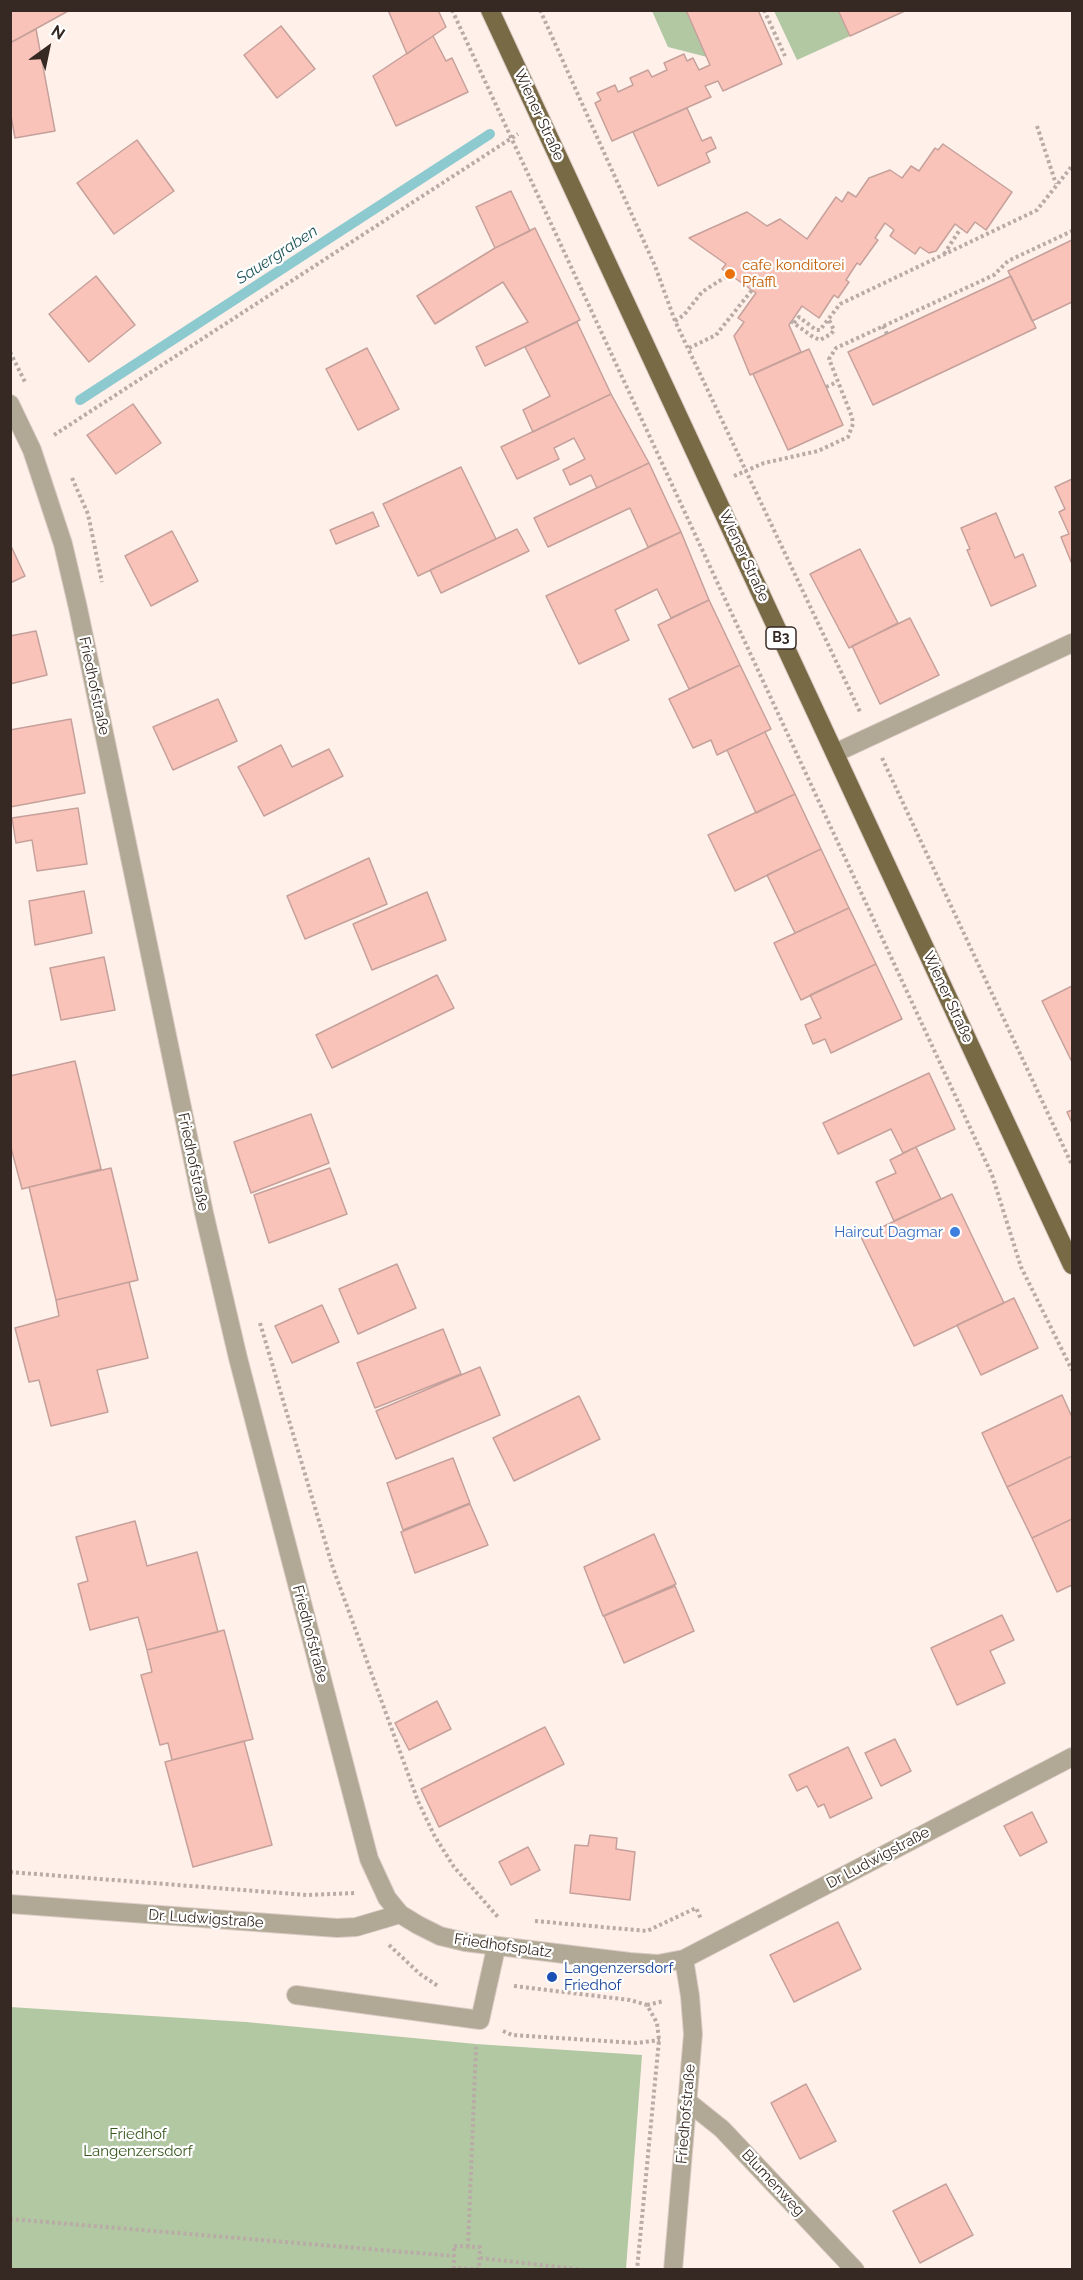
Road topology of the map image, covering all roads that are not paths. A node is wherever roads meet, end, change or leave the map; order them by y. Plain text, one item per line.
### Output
1 (490, 10) edge
2 (10, 404) edge
3 (1072, 643) edge
4 (835, 753) junction
5 (1072, 1265) edge
6 (1072, 1757) edge
7 (10, 1904) edge
8 (399, 1914) junction
9 (496, 1948) junction
10 (684, 1959) junction
11 (296, 1995) dead end
12 (687, 2102) junction
13 (673, 2270) edge
14 (855, 2270) edge

1 - 4 main road, Wiener Straße / B3
2 - 8 street, Friedhofstraße
3 - 4 street
4 - 5 main road, Wiener Straße / B3
6 - 10 street, Dr Ludwigstraße
7 - 8 street, Dr. Ludwigstraße
8 - 9 street, Friedhofsplatz
9 - 10 street, Friedhofsplatz
9 - 11 street
10 - 12 street, Friedhofstraße
12 - 13 street, Friedhofstraße
12 - 14 street, Blumenweg

